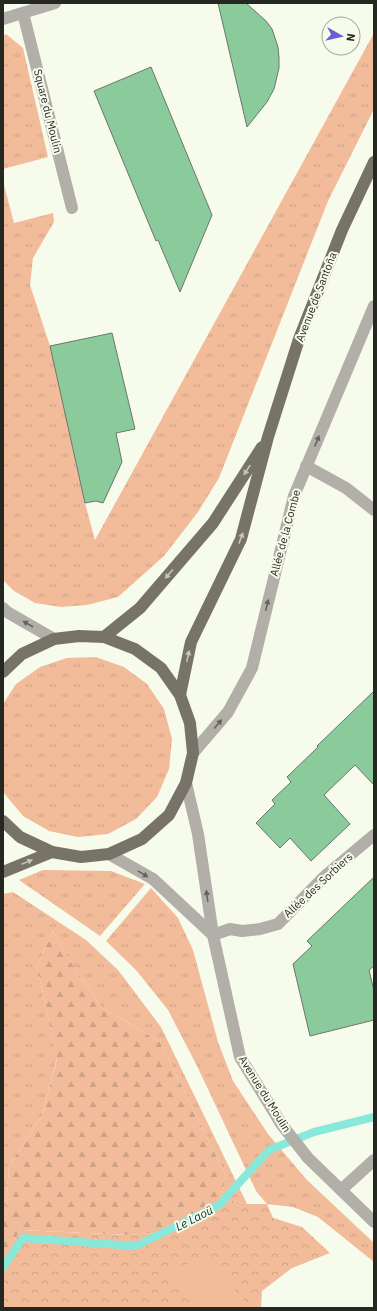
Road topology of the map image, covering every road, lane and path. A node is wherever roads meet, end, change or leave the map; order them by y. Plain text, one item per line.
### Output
1 (55, 3) edge
2 (23, 13) junction
3 (3, 18) edge
4 (374, 162) edge
5 (72, 208) dead end
6 (374, 306) edge
7 (268, 437) junction
8 (306, 466) junction
9 (374, 510) edge
10 (3, 608) edge
11 (104, 638) junction
12 (54, 639) junction
13 (3, 672) edge
14 (180, 695) junction
15 (193, 753) junction
16 (186, 783) junction
17 (3, 821) edge
18 (374, 835) edge
19 (52, 852) junction
20 (109, 854) junction
21 (3, 872) edge
22 (213, 935) junction
23 (374, 1160) edge
24 (341, 1190) junction
25 (374, 1222) edge

1 - 2 street
2 - 3 street
2 - 5 street, Square du Moulin
4 - 7 main road, Avenue de Santoña
8 -> 6 street, Allée de la Combe
7 -> 11 main road, Avenue de Santoña
14 -> 7 main road, Avenue de Santoña
8 - 9 street
15 -> 8 street, Allée de la Combe
12 -> 10 street
11 - 12 main road
11 - 14 main road
12 - 13 main road
14 - 15 main road
15 - 16 main road
16 - 20 main road
22 -> 16 street, Avenue du Moulin
17 - 19 main road
18 - 22 street, Allée des Sorbiers
19 - 20 main road
21 -> 19 main road
20 -> 22 street
22 - 24 street, Avenue du Moulin
23 - 24 street
24 - 25 street, Avenue du Moulin

